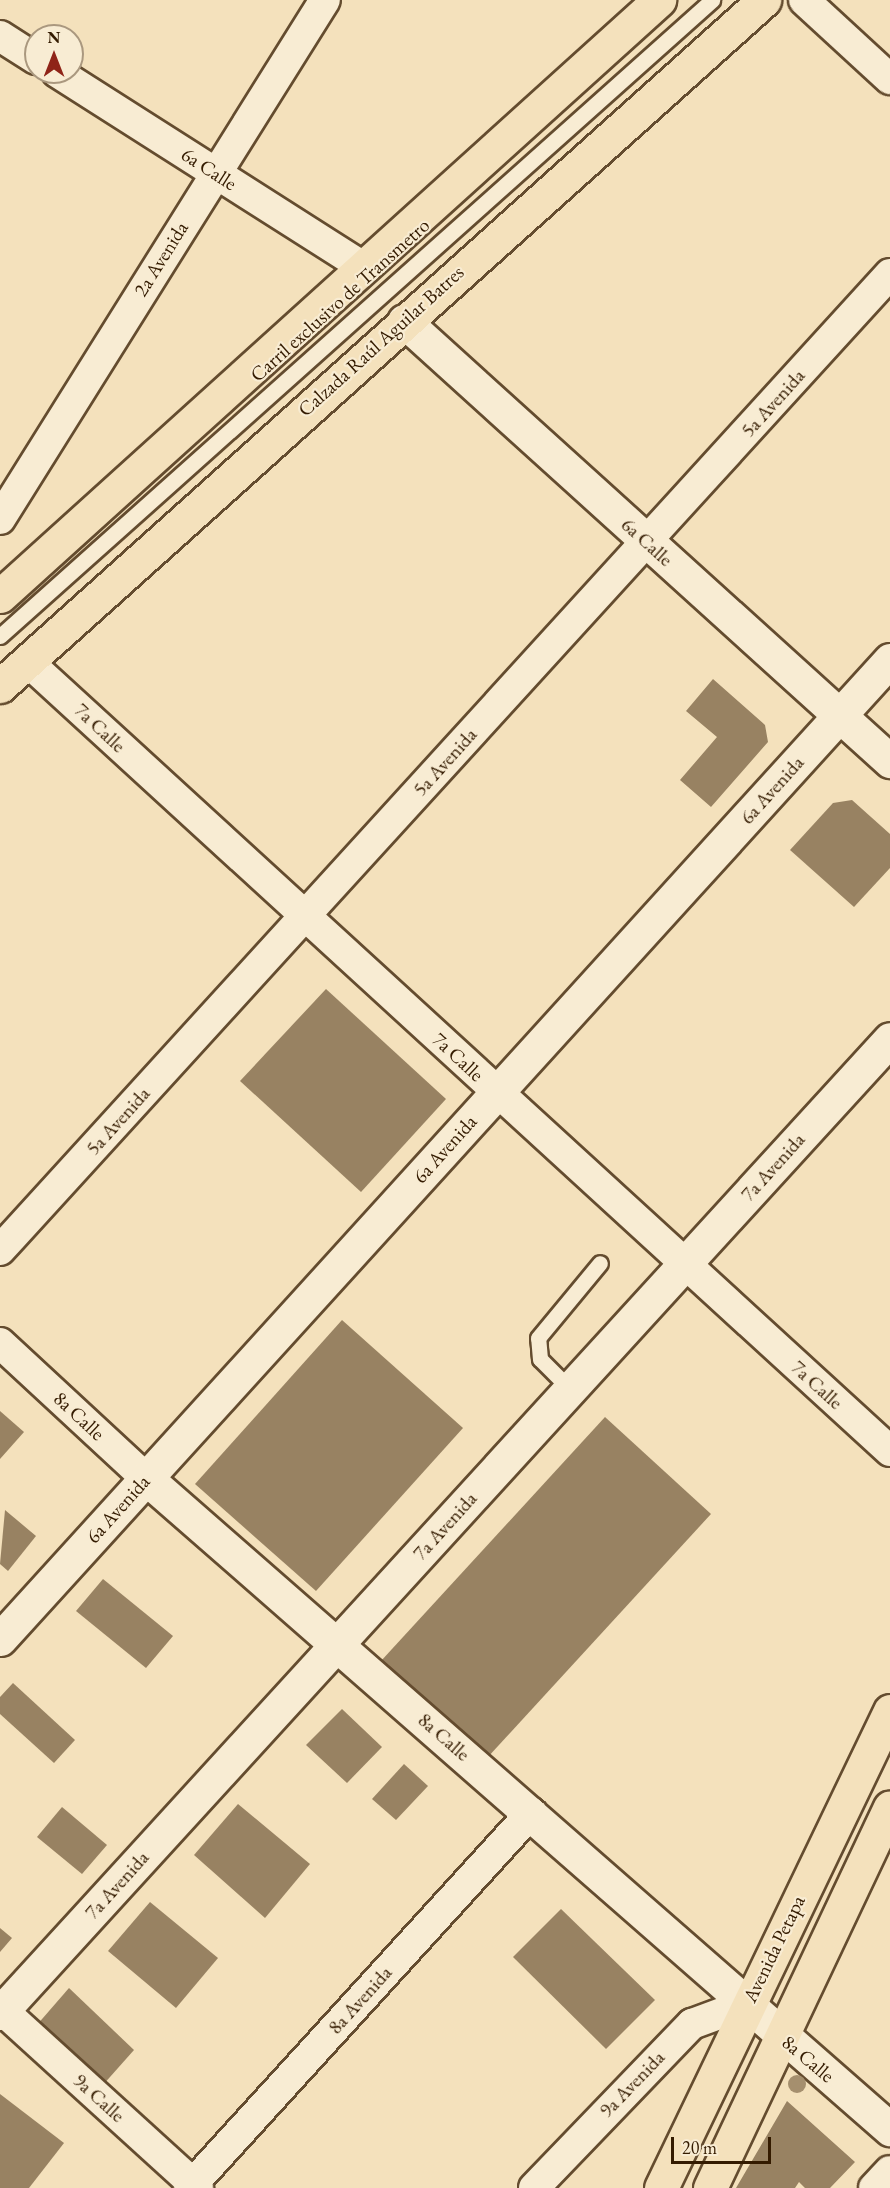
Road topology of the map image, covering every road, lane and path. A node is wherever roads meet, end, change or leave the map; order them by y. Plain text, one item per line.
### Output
1 (325, 0) edge
2 (659, 0) edge
3 (712, 0) edge
4 (764, 0) edge
5 (804, 0) edge
6 (0, 36) edge
7 (24, 51) edge
8 (890, 79) edge
9 (76, 84) edge
10 (215, 173) junction
11 (361, 266) junction
12 (890, 274) edge
13 (404, 321) junction
14 (0, 519) edge
15 (646, 542) junction
16 (0, 596) edge
17 (0, 636) edge
18 (890, 660) edge
19 (27, 661) junction
20 (0, 686) edge
21 (839, 716) junction
22 (890, 761) edge
23 (305, 916) junction
24 (890, 1039) edge
25 (496, 1092) junction
26 (0, 1250) edge
27 (600, 1263) dead end
28 (683, 1265) junction
29 (0, 1343) edge
30 (570, 1389) junction
31 (890, 1451) edge
32 (147, 1478) junction
33 (0, 1639) edge
34 (338, 1643) junction
35 (890, 1711) edge
36 (890, 1807) edge
37 (531, 1813) junction
38 (746, 2004) junction
39 (1, 2010) edge
40 (780, 2036) junction
41 (890, 2129) edge
42 (890, 2171) edge
43 (193, 2186) edge
44 (534, 2188) edge
45 (661, 2188) edge
46 (710, 2188) edge
47 (874, 2188) edge

1 - 10 street, 2a Avenida
2 - 11 main road
3 - 17 lane, Carril exclusivo de Transmetro
4 - 13 main road, Calzada Raúl Aguilar Batres
5 - 8 street
6 - 7 street
9 - 10 street, 6a Calle
10 - 11 street, 6a Calle
10 - 14 street, 2a Avenida
11 - 16 main road
12 - 15 street, 5a Avenida
13 - 15 street, 6a Calle
13 - 19 main road, Calzada Raúl Aguilar Batres
15 - 21 street, 6a Calle
15 - 23 street, 5a Avenida
18 - 21 street, 6a Avenida
19 - 20 main road, Calzada Raúl Aguilar Batres
19 - 23 street, 7a Calle
21 - 22 street, 6a Calle
21 - 25 street, 6a Avenida
23 - 25 street, 7a Calle
23 - 26 street, 5a Avenida
24 - 28 street, 7a Avenida
25 - 28 street, 7a Calle
25 - 32 street, 6a Avenida
27 - 30 lane
28 - 30 street, 7a Avenida
28 - 31 street, 7a Calle
29 - 32 street, 8a Calle
30 - 34 street, 7a Avenida
32 - 33 street, 6a Avenida
32 - 34 street, 8a Calle
34 - 37 street, 8a Calle
34 - 39 street, 7a Avenida
35 - 38 main road, Avenida Petapa
36 - 40 main road
37 - 38 street, 8a Calle
37 - 43 street, 8a Avenida
38 - 40 street, 8a Calle
38 - 44 street, 9a Avenida
38 - 45 main road, Avenida Petapa
39 - 43 street, 9a Calle
40 - 41 street, 8a Calle
40 - 46 main road
42 - 47 street

